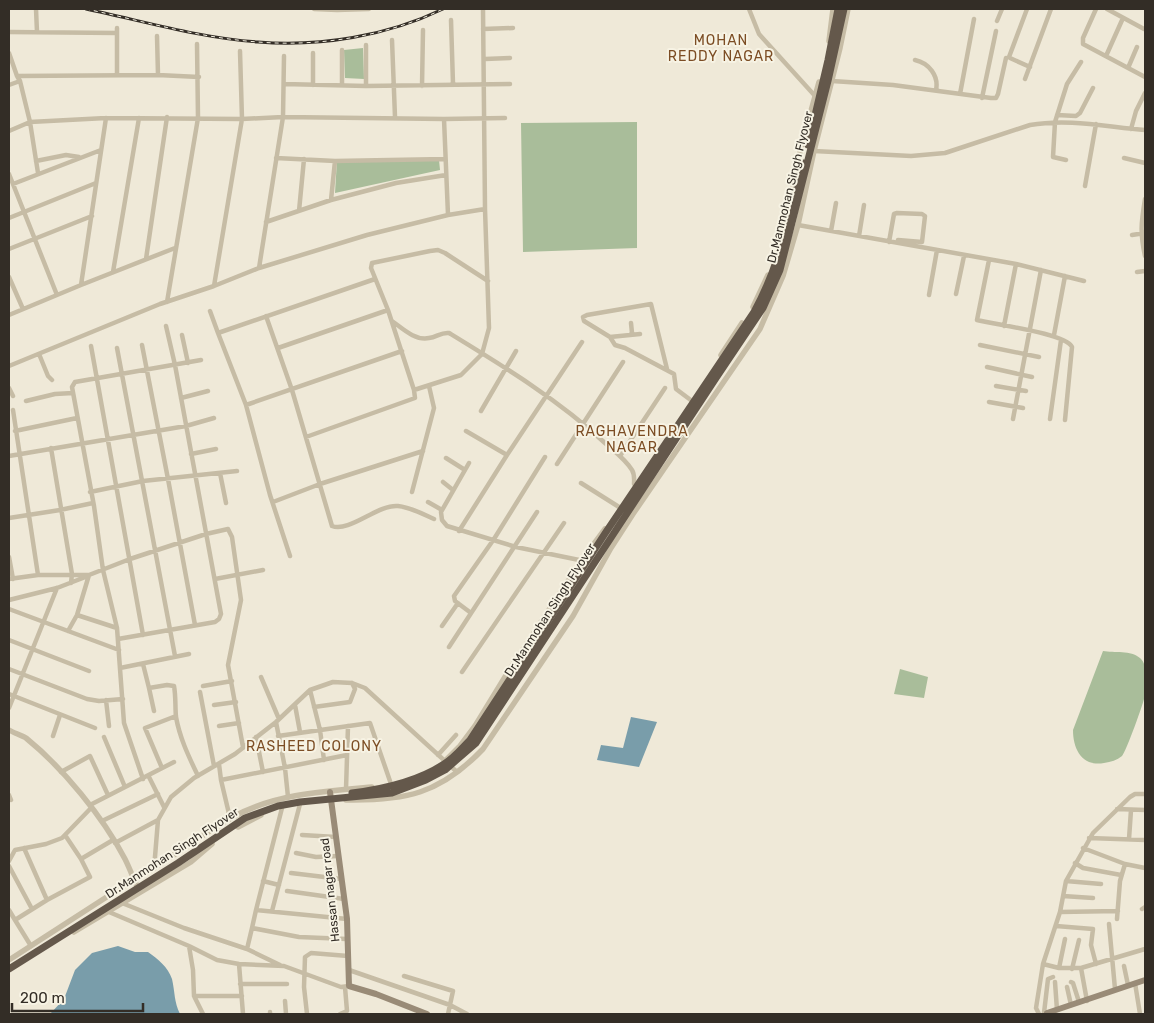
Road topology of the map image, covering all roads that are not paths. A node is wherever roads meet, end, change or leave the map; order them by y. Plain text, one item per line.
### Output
1 (36, 9) edge
2 (314, 9) edge
3 (369, 9) edge
4 (483, 9) edge
5 (749, 9) edge
6 (833, 9) edge
7 (838, 9) edge
8 (846, 9) edge
9 (1002, 9) edge
10 (1027, 9) edge
11 (1051, 9) edge
12 (1096, 9) edge
13 (1107, 9) edge
14 (337, 10) edge
15 (1113, 10) edge
16 (832, 16) junction
17 (846, 18) junction
18 (1123, 18) junction
19 (974, 19) dead end
20 (451, 20) dead end
21 (997, 21) dead end
22 (514, 28) dead end
23 (1144, 28) dead end
24 (483, 29) junction
25 (423, 30) dead end
26 (996, 31) dead end
27 (9, 32) edge
28 (37, 32) junction
29 (157, 36) dead end
30 (392, 40) dead end
31 (198, 44) dead end
32 (366, 45) dead end
33 (1137, 47) dead end
34 (342, 50) dead end
35 (240, 51) dead end
36 (9, 53) edge
37 (313, 53) dead end
38 (284, 56) dead end
39 (1106, 56) junction
40 (510, 58) dead end
41 (1006, 58) dead end
42 (485, 59) junction
43 (915, 60) dead end
44 (1080, 62) dead end
45 (1030, 67) junction
46 (1128, 68) junction
47 (117, 75) junction
48 (158, 75) junction
49 (199, 77) junction
50 (1145, 77) edge
51 (19, 78) junction
52 (1025, 79) dead end
53 (832, 81) junction
54 (284, 84) junction
55 (453, 84) junction
56 (484, 84) junction
57 (510, 84) dead end
58 (9, 85) edge
59 (313, 85) junction
60 (342, 85) junction
61 (366, 86) junction
62 (393, 86) junction
63 (422, 86) junction
64 (1093, 88) dead end
65 (936, 90) junction
66 (1145, 92) edge
67 (960, 94) junction
68 (816, 97) junction
69 (982, 98) junction
70 (826, 101) junction
71 (1057, 115) junction
72 (166, 117) junction
73 (283, 117) junction
74 (395, 117) junction
75 (106, 118) junction
76 (139, 118) junction
77 (198, 118) junction
78 (485, 118) junction
79 (505, 118) dead end
80 (242, 119) junction
81 (444, 119) junction
82 (30, 122) junction
83 (1055, 122) junction
84 (1096, 124) junction
85 (1131, 129) junction
86 (1145, 130) edge
87 (9, 131) edge
88 (101, 150) junction
89 (814, 151) junction
90 (80, 158) junction
91 (276, 158) junction
92 (1124, 158) dead end
93 (304, 159) junction
94 (444, 159) junction
95 (1066, 160) dead end
96 (36, 161) junction
97 (335, 161) junction
98 (1145, 163) edge
99 (38, 173) junction
100 (9, 175) edge
101 (446, 175) junction
102 (13, 184) junction
103 (96, 184) junction
104 (1085, 186) dead end
105 (331, 200) junction
106 (1145, 201) edge
107 (836, 203) dead end
108 (864, 205) dead end
109 (485, 209) junction
110 (299, 211) junction
111 (23, 212) junction
112 (448, 215) junction
113 (92, 216) junction
114 (9, 218) edge
115 (266, 222) junction
116 (798, 225) junction
117 (831, 231) junction
118 (1143, 234) edge
119 (1132, 235) dead end
120 (859, 236) junction
121 (34, 238) junction
122 (898, 240) dead end
123 (889, 242) junction
124 (175, 248) junction
125 (9, 249) edge
126 (937, 250) junction
127 (964, 256) junction
128 (1145, 256) edge
129 (146, 259) junction
130 (989, 260) junction
131 (1016, 264) junction
132 (259, 268) junction
133 (1041, 270) junction
134 (1145, 271) edge
135 (113, 272) junction
136 (1138, 272) dead end
137 (1065, 276) junction
138 (9, 277) edge
139 (375, 279) junction
140 (488, 281) junction
141 (1084, 281) dead end
142 (81, 285) junction
143 (214, 286) junction
144 (956, 294) dead end
145 (57, 295) junction
146 (930, 296) dead end
147 (167, 302) junction
148 (23, 309) junction
149 (388, 310) junction
150 (210, 311) dead end
151 (9, 315) edge
152 (266, 316) junction
153 (392, 322) junction
154 (631, 323) dead end
155 (166, 326) dead end
156 (1004, 326) junction
157 (1029, 330) junction
158 (218, 333) junction
159 (640, 334) dead end
160 (182, 335) dead end
161 (630, 335) junction
162 (1054, 335) junction
163 (610, 337) junction
164 (1060, 340) junction
165 (582, 342) dead end
166 (142, 345) dead end
167 (980, 345) dead end
168 (91, 346) dead end
169 (118, 348) dead end
170 (278, 348) junction
171 (516, 350) dead end
172 (402, 351) junction
173 (39, 354) junction
174 (482, 354) junction
175 (1024, 354) junction
176 (1039, 357) dead end
177 (201, 360) dead end
178 (623, 362) dead end
179 (188, 363) junction
180 (175, 365) junction
181 (9, 366) edge
182 (987, 367) dead end
183 (505, 369) junction
184 (667, 369) junction
185 (147, 371) junction
186 (1021, 374) junction
187 (123, 375) junction
188 (1032, 377) dead end
189 (98, 379) junction
190 (52, 380) dead end
191 (429, 386) junction
192 (996, 386) dead end
193 (9, 388) edge
194 (665, 388) dead end
195 (292, 390) junction
196 (414, 390) junction
197 (1018, 390) junction
198 (208, 391) dead end
199 (1026, 391) dead end
200 (73, 393) junction
201 (12, 396) dead end
202 (546, 396) junction
203 (181, 398) junction
204 (693, 399) junction
205 (26, 401) dead end
206 (989, 402) dead end
207 (246, 404) junction
208 (1015, 407) junction
209 (707, 408) junction
210 (1023, 408) dead end
211 (13, 410) dead end
212 (481, 411) dead end
213 (77, 418) junction
214 (214, 418) dead end
215 (1013, 419) dead end
216 (1050, 419) dead end
217 (1065, 420) dead end
218 (585, 423) junction
219 (186, 426) junction
220 (673, 428) junction
221 (158, 430) junction
222 (16, 431) junction
223 (466, 431) dead end
224 (133, 435) junction
225 (686, 437) junction
226 (306, 438) junction
227 (109, 439) junction
228 (82, 443) junction
229 (51, 448) junction
230 (216, 450) dead end
231 (423, 451) junction
232 (18, 454) junction
233 (191, 454) junction
234 (507, 455) junction
235 (9, 456) edge
236 (620, 456) junction
237 (545, 457) dead end
238 (446, 458) dead end
239 (469, 463) dead end
240 (557, 464) dead end
241 (465, 470) junction
242 (236, 471) dead end
243 (220, 473) junction
244 (195, 475) junction
245 (168, 480) junction
246 (143, 481) junction
247 (443, 482) dead end
248 (581, 483) dead end
249 (320, 484) junction
250 (634, 484) junction
251 (117, 487) junction
252 (454, 490) junction
253 (90, 492) junction
254 (412, 492) dead end
255 (648, 494) junction
256 (273, 502) junction
257 (428, 502) dead end
258 (93, 503) junction
259 (226, 503) dead end
260 (619, 507) junction
261 (60, 510) junction
262 (442, 510) junction
263 (537, 512) dead end
264 (29, 516) junction
265 (9, 518) edge
266 (434, 520) dead end
267 (564, 522) dead end
268 (459, 531) junction
269 (206, 534) junction
270 (494, 539) junction
271 (180, 543) junction
272 (516, 546) junction
273 (155, 550) junction
274 (543, 552) junction
275 (290, 556) dead end
276 (9, 557) edge
277 (130, 558) junction
278 (582, 560) junction
279 (602, 565) junction
280 (103, 570) junction
281 (263, 570) dead end
282 (72, 574) junction
283 (38, 575) junction
284 (237, 575) junction
285 (89, 576) junction
286 (11, 579) edge
287 (214, 579) junction
288 (71, 582) junction
289 (57, 588) junction
290 (9, 600) edge
291 (458, 603) junction
292 (9, 609) edge
293 (470, 613) junction
294 (77, 614) junction
295 (44, 622) junction
296 (194, 625) junction
297 (442, 626) dead end
298 (117, 628) junction
299 (171, 629) junction
300 (68, 631) junction
301 (143, 635) junction
302 (9, 640) edge
303 (118, 640) junction
304 (449, 646) dead end
305 (32, 650) junction
306 (119, 650) junction
307 (189, 654) dead end
308 (175, 656) junction
309 (143, 664) junction
310 (120, 668) junction
311 (9, 669) edge
312 (89, 671) dead end
313 (462, 672) dead end
314 (23, 674) junction
315 (261, 677) dead end
316 (232, 681) junction
317 (352, 683) junction
318 (202, 686) dead end
319 (149, 688) junction
320 (310, 690) junction
321 (200, 692) dead end
322 (11, 695) edge
323 (123, 699) junction
324 (106, 700) junction
325 (236, 702) junction
326 (214, 705) dead end
327 (295, 705) junction
328 (314, 707) junction
329 (9, 708) edge
330 (154, 711) dead end
331 (60, 715) junction
332 (176, 716) junction
333 (277, 721) junction
334 (239, 723) junction
335 (109, 726) dead end
336 (219, 726) dead end
337 (348, 726) junction
338 (95, 728) dead end
339 (9, 730) edge
340 (320, 730) junction
341 (300, 732) junction
342 (456, 735) dead end
343 (53, 736) dead end
344 (278, 736) junction
345 (104, 737) dead end
346 (256, 737) junction
347 (243, 747) junction
348 (438, 754) junction
349 (347, 755) junction
350 (324, 760) junction
351 (445, 760) junction
352 (174, 762) dead end
353 (216, 765) junction
354 (162, 768) junction
355 (285, 768) junction
356 (61, 772) junction
357 (263, 772) junction
358 (457, 772) junction
359 (149, 776) junction
360 (198, 776) junction
361 (143, 779) junction
362 (221, 780) junction
363 (391, 784) junction
364 (125, 788) junction
365 (346, 789) junction
366 (330, 792) junction
367 (158, 794) junction
368 (1145, 794) edge
369 (108, 795) junction
370 (288, 797) junction
371 (331, 800) junction
372 (300, 804) junction
373 (91, 807) junction
374 (164, 807) junction
375 (282, 808) junction
376 (1117, 809) junction
377 (1131, 810) junction
378 (1145, 810) edge
379 (230, 818) junction
380 (158, 820) junction
381 (102, 821) junction
382 (302, 834) dead end
383 (66, 835) junction
384 (336, 837) junction
385 (1089, 838) junction
386 (1129, 839) junction
387 (1145, 840) edge
388 (114, 842) junction
389 (24, 848) junction
390 (1084, 848) junction
391 (296, 853) dead end
392 (338, 856) junction
393 (81, 859) junction
394 (9, 861) edge
395 (1075, 863) junction
396 (1125, 864) junction
397 (9, 866) edge
398 (1145, 868) edge
399 (154, 869) junction
400 (291, 872) dead end
401 (1121, 875) junction
402 (341, 878) junction
403 (133, 880) junction
404 (263, 881) junction
405 (1066, 881) junction
406 (1101, 884) dead end
407 (279, 885) junction
408 (287, 891) dead end
409 (140, 892) junction
410 (1063, 896) junction
411 (1093, 898) dead end
412 (344, 899) junction
413 (47, 900) junction
414 (121, 903) junction
415 (32, 909) junction
416 (9, 910) edge
417 (256, 910) junction
418 (272, 911) junction
419 (1118, 911) junction
420 (109, 912) junction
421 (1060, 912) junction
422 (347, 919) junction
423 (1117, 919) dead end
424 (15, 920) junction
425 (1108, 924) dead end
426 (1056, 926) junction
427 (252, 928) junction
428 (1100, 928) dead end
429 (1093, 929) junction
430 (348, 939) junction
431 (1065, 939) dead end
432 (1079, 940) dead end
433 (31, 946) junction
434 (189, 946) junction
435 (247, 949) junction
436 (1145, 949) edge
437 (348, 956) junction
438 (1112, 959) junction
439 (9, 960) edge
440 (239, 964) junction
441 (1043, 964) junction
442 (1096, 964) junction
443 (9, 965) edge
444 (284, 966) junction
445 (1124, 966) dead end
446 (1059, 968) junction
447 (1081, 968) junction
448 (1072, 969) junction
449 (348, 970) junction
450 (9, 971) edge
451 (304, 975) junction
452 (404, 976) dead end
453 (1071, 982) dead end
454 (1145, 982) edge
455 (240, 984) junction
456 (287, 984) dead end
457 (1133, 985) junction
458 (347, 987) junction
459 (1067, 987) dead end
460 (1114, 989) junction
461 (194, 996) junction
462 (242, 996) junction
463 (1087, 1000) junction
464 (285, 1001) dead end
465 (1079, 1002) junction
466 (450, 1005) junction
467 (1071, 1005) junction
468 (1047, 1013) edge
469 (204, 1014) edge
470 (243, 1014) edge
471 (286, 1014) edge
472 (307, 1014) edge
473 (340, 1014) edge
474 (427, 1014) edge
475 (448, 1014) edge
476 (467, 1014) edge
477 (1140, 1014) edge

1 - 28 street
2 - 14 street
3 - 14 street
4 - 24 street
5 - 68 street
6 - 16 street
7 - 443 highway, Dr.Manmohan Singh Flyover, bridge
8 - 17 street
8 - 450 highway, Dr.Manmohan Singh Flyover, bridge
9 - 21 street
10 - 45 street
11 - 45 street
12 - 39 street
13 - 15 street
15 - 18 street
16 - 17 street
16 - 68 street
17 - 53 street
18 - 23 street
18 - 39 street
19 - 67 street
20 - 55 street
22 - 24 street
24 - 42 street
25 - 63 street
26 - 69 street
27 - 28 street
28 - 47 street
29 - 48 street
30 - 62 street
31 - 49 street
32 - 61 street
33 - 46 street
34 - 60 street
35 - 80 street
36 - 51 street
37 - 59 street
38 - 54 street
39 - 46 street
40 - 42 street
41 - 69 street
42 - 56 street
43 - 65 street
44 - 71 street
45 - 52 street
46 - 50 street
47 - 48 street
47 - 51 street
48 - 49 street
49 - 77 street
51 - 58 street
51 - 82 street
53 - 65 street
53 - 70 street
54 - 59 street
54 - 73 street
55 - 56 street
55 - 63 street
56 - 57 street
56 - 78 street
59 - 60 street
60 - 61 street
61 - 62 street
62 - 63 street
62 - 74 street
64 - 71 street
65 - 67 street
66 - 85 street
67 - 69 street
68 - 70 street
68 - 204 street
70 - 89 street
71 - 83 street
72 - 76 street
72 - 77 street
72 - 129 street
73 - 74 street
73 - 80 street
73 - 91 street
74 - 81 street
75 - 76 street
75 - 82 street
75 - 88 street
76 - 135 street
77 - 80 street
77 - 124 street
78 - 79 street
78 - 81 street
78 - 109 street
80 - 143 street
81 - 94 street
82 - 87 street
82 - 96 street
83 - 84 street
83 - 89 street
83 - 95 street
84 - 85 street
84 - 104 street
85 - 86 street
88 - 90 street
88 - 103 street
89 - 116 street
90 - 96 street
90 - 99 street
91 - 93 street
91 - 115 street
92 - 98 street
93 - 97 street
93 - 110 street
94 - 97 street
94 - 101 street
96 - 99 street
97 - 105 street
99 - 102 street
100 - 102 street
101 - 105 street
101 - 112 street
102 - 111 street
103 - 111 street
103 - 113 street
105 - 110 street
106 - 118 street
107 - 117 street
108 - 120 street
109 - 112 street
109 - 140 street
110 - 115 street
111 - 114 street
111 - 121 street
112 - 132 street
113 - 121 street
113 - 142 street
115 - 132 street
116 - 117 street
116 - 209 street
117 - 120 street
118 - 119 street
118 - 128 street
120 - 123 street
121 - 125 street
121 - 145 street
122 - 123 street
123 - 126 street
124 - 129 street
124 - 147 street
126 - 127 street
126 - 146 street
127 - 130 street
127 - 144 street
129 - 135 street
130 - 131 street
130 - 156 street
131 - 133 street
131 - 156 street
132 - 143 street
133 - 137 street
133 - 157 street
134 - 136 street
135 - 142 street
137 - 141 street
137 - 162 street
138 - 148 street
139 - 140 street
139 - 149 street
139 - 152 street
140 - 174 street
142 - 145 street
143 - 147 street
145 - 148 street
147 - 173 street
148 - 151 street
149 - 153 street
149 - 170 street
150 - 158 street
152 - 158 street
152 - 170 street
153 - 172 street
153 - 174 street
154 - 161 street
155 - 180 street
156 - 157 street
157 - 162 street
157 - 175 street
158 - 207 street
159 - 161 street
160 - 179 street
161 - 163 street
162 - 164 street
163 - 184 street
163 - 184 street
164 - 216 street
164 - 217 street
165 - 202 street
166 - 185 street
167 - 175 street
168 - 189 street
169 - 187 street
170 - 195 street
171 - 183 street
172 - 195 street
172 - 196 street
173 - 181 street
173 - 190 street
174 - 183 street
174 - 191 street
175 - 176 street
175 - 186 street
177 - 179 street
178 - 218 street
179 - 180 street
180 - 185 street
180 - 203 street
182 - 186 street
183 - 202 street
183 - 212 street
184 - 204 street
185 - 187 street
185 - 221 street
186 - 188 street
186 - 197 street
187 - 189 street
187 - 224 street
189 - 200 street
189 - 227 street
191 - 196 street
191 - 231 street
192 - 197 street
193 - 201 street
194 - 236 street
195 - 207 street
195 - 226 street
196 - 226 street
197 - 199 street
197 - 208 street
198 - 203 street
200 - 205 street
200 - 213 street
202 - 218 street
202 - 234 street
203 - 219 street
204 - 209 street
204 - 220 street
206 - 208 street
207 - 256 street
208 - 210 street
208 - 215 street
209 - 225 street
211 - 222 street
213 - 222 street
213 - 228 street
214 - 219 street
218 - 236 street
218 - 240 street
219 - 221 street
219 - 233 street
220 - 225 street
220 - 250 street
221 - 224 street
221 - 245 street
222 - 232 street
223 - 234 street
224 - 227 street
224 - 246 street
225 - 255 street
226 - 249 street
227 - 228 street
227 - 251 street
228 - 229 street
228 - 253 street
229 - 232 street
229 - 261 street
230 - 233 street
231 - 249 street
231 - 254 street
232 - 235 street
232 - 264 street
233 - 244 street
234 - 268 street
236 - 250 street
237 - 270 street
238 - 241 street
239 - 241 street
241 - 252 street
242 - 243 street
243 - 244 street
243 - 259 street
244 - 245 street
244 - 269 street
245 - 246 street
245 - 271 street
246 - 251 street
246 - 273 street
247 - 252 street
248 - 260 street
249 - 256 street
249 - 266 street
250 - 255 street
250 - 260 street
251 - 253 street
251 - 277 street
252 - 262 street
253 - 258 street
255 - 279 street
256 - 275 street
257 - 262 street
258 - 261 street
258 - 280 street
260 - 278 street
261 - 264 street
261 - 282 street
262 - 268 street
263 - 272 street
264 - 265 street
264 - 283 street
267 - 274 street
268 - 270 street
269 - 271 street
269 - 284 street
269 - 287 street
270 - 272 street
270 - 291 street
271 - 273 street
271 - 296 street
272 - 274 street
272 - 293 street
273 - 277 street
273 - 299 street
274 - 278 street
274 - 313 street
276 - 286 street
277 - 280 street
277 - 301 street
278 - 279 street
278 - 351 street
279 - 358 street
280 - 285 street
280 - 298 street
281 - 284 street
282 - 283 street
282 - 285 street
282 - 288 street
283 - 286 street
284 - 287 street
284 - 316 street
285 - 288 street
285 - 294 street
287 - 296 street
288 - 289 street
289 - 290 street
289 - 295 street
291 - 293 street
291 - 297 street
292 - 295 street
293 - 304 street
294 - 298 street
294 - 300 street
295 - 300 street
295 - 305 street
296 - 299 street
298 - 303 street
299 - 301 street
299 - 308 street
300 - 306 street
301 - 303 street
302 - 305 street
303 - 306 street
305 - 312 street
305 - 314 street
306 - 310 street
307 - 308 street
308 - 309 street
309 - 310 street
309 - 319 street
310 - 323 street
311 - 314 street
314 - 322 street
314 - 324 street
315 - 333 street
316 - 318 street
316 - 325 street
317 - 320 street
317 - 328 street
317 - 348 street
319 - 330 street
319 - 332 street
320 - 327 street
320 - 328 street
321 - 353 street
322 - 329 street
322 - 331 street
323 - 324 street
323 - 361 street
324 - 335 street
325 - 326 street
325 - 334 street
327 - 333 street
327 - 341 street
328 - 340 street
331 - 338 street
331 - 343 street
332 - 354 street
332 - 360 street
333 - 344 street
333 - 346 street
334 - 336 street
334 - 347 street
337 - 340 street
337 - 349 street
337 - 363 street
339 - 356 street
340 - 341 street
340 - 350 street
341 - 344 street
342 - 348 street
344 - 355 street
345 - 364 street
346 - 347 street
346 - 357 street
347 - 353 street
348 - 351 street
349 - 350 street
349 - 365 street
350 - 355 street
351 - 358 street
351 - 363 street
352 - 354 street
353 - 360 street
353 - 362 street
354 - 359 street
355 - 357 street
355 - 370 street
356 - 369 street
356 - 373 street
357 - 362 street
358 - 371 street
359 - 361 street
359 - 367 street
360 - 374 street
361 - 364 street
362 - 379 street
363 - 365 street
364 - 369 street
365 - 366 street
366 - 370 street
366 - 371 main road, Hassan nagar road
367 - 374 street
367 - 381 street
368 - 376 street
369 - 373 street
370 - 379 street
371 - 372 street
371 - 384 main road, Hassan nagar road
372 - 375 street
372 - 407 street
373 - 381 street
373 - 383 street
374 - 380 street
375 - 404 street
375 - 409 street
376 - 377 street
376 - 385 street
377 - 378 street
377 - 386 street
379 - 399 street
380 - 388 street
380 - 399 street
381 - 388 street
382 - 384 street
383 - 389 street
383 - 393 street
384 - 392 main road, Hassan nagar road
385 - 386 street
385 - 390 street
386 - 387 street
388 - 393 street
388 - 403 street
389 - 394 street
389 - 413 street
390 - 395 street
390 - 396 street
391 - 392 street
392 - 402 main road, Hassan nagar road
393 - 413 street
395 - 401 street
395 - 405 street
396 - 398 street
396 - 401 street
397 - 415 street
399 - 403 street
400 - 402 street
401 - 419 street
402 - 412 main road, Hassan nagar road
403 - 409 street
403 - 433 street
404 - 407 street
404 - 417 street
405 - 406 street
405 - 410 street
407 - 418 street
408 - 412 street
409 - 414 street
410 - 411 street
410 - 421 street
412 - 422 main road, Hassan nagar road
413 - 415 street
414 - 420 street
414 - 435 street
415 - 424 street
416 - 424 street
417 - 418 street
417 - 427 street
418 - 422 street
419 - 421 street
419 - 423 street
420 - 434 street
420 - 450 street
421 - 426 street
422 - 430 main road, Hassan nagar road
424 - 433 street
425 - 438 street
426 - 429 street
426 - 441 street
427 - 430 street
427 - 435 street
428 - 429 street
429 - 442 street
430 - 437 main road, Hassan nagar road
431 - 446 street
432 - 448 street
433 - 439 street
434 - 440 street
434 - 461 street
435 - 444 street
436 - 438 street
437 - 449 main road, Hassan nagar road
437 - 451 street
438 - 442 street
438 - 460 street
440 - 444 street
440 - 455 street
441 - 446 street
441 - 468 street
442 - 447 street
444 - 451 street
445 - 457 street
446 - 448 street
447 - 448 street
447 - 463 street
449 - 458 main road, Hassan nagar road
449 - 466 street
451 - 458 street
451 - 472 street
452 - 466 street
453 - 465 street
454 - 457 main road
455 - 456 street
455 - 462 street
457 - 460 main road
457 - 463 main road
457 - 477 street
458 - 473 street
458 - 474 main road
459 - 467 street
460 - 463 main road
461 - 462 street
461 - 469 street
462 - 470 street
463 - 465 main road
463 - 468 main road
464 - 471 street
465 - 467 main road
466 - 475 street
466 - 476 street
467 - 468 main road
468 - 468 street

